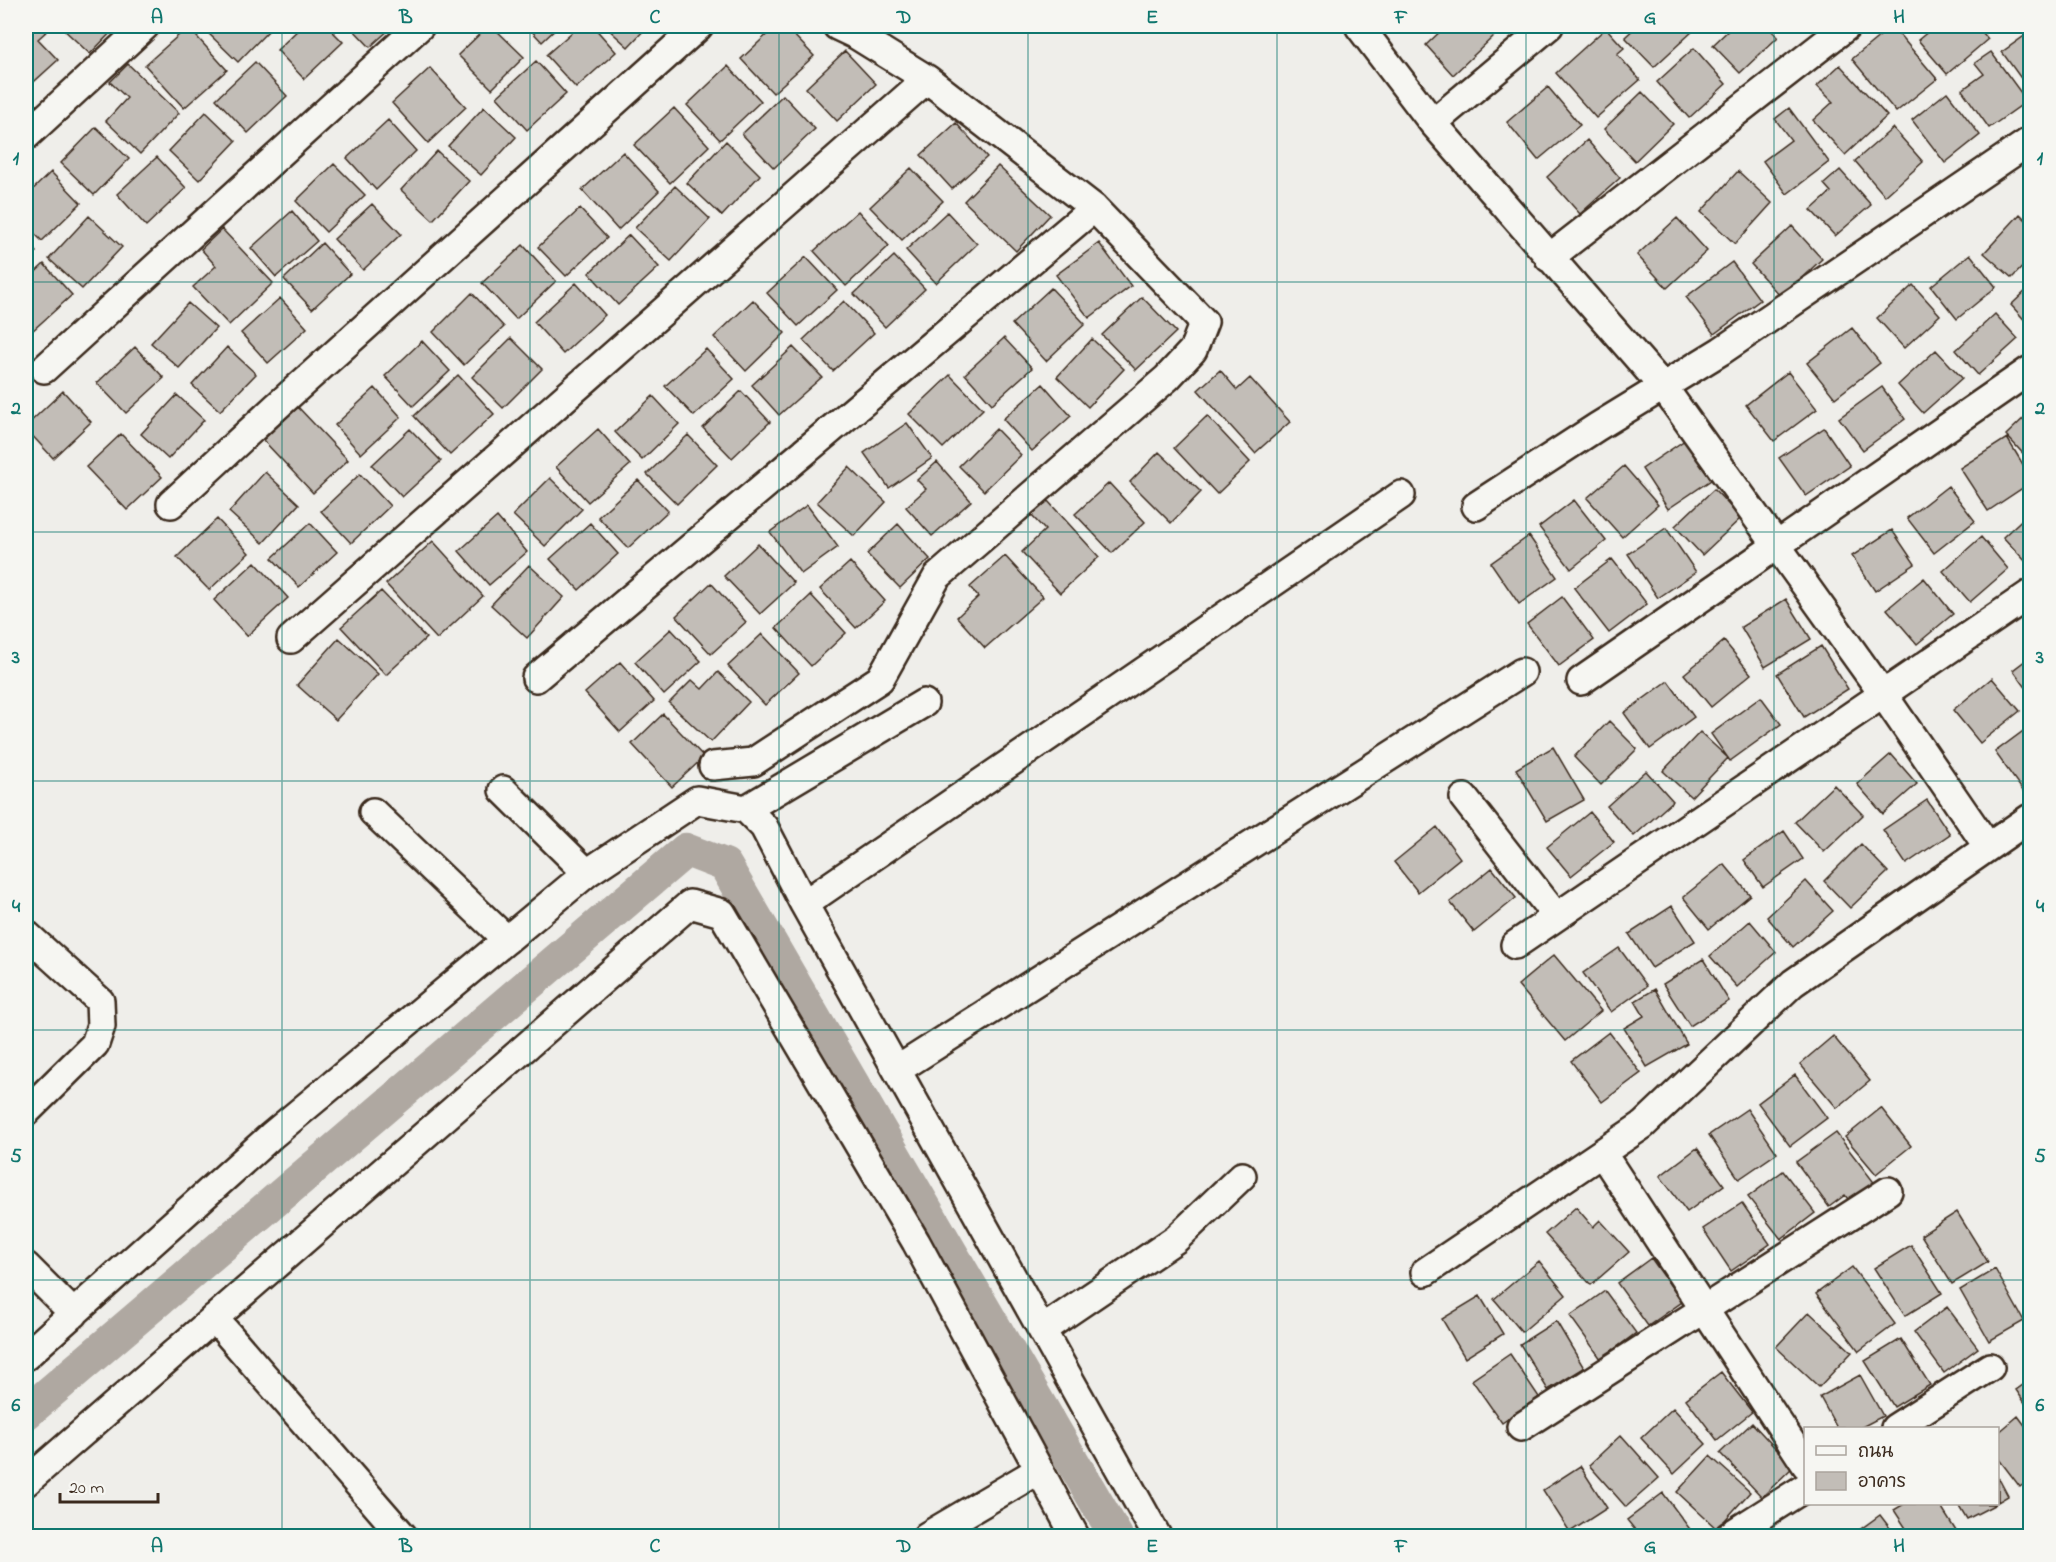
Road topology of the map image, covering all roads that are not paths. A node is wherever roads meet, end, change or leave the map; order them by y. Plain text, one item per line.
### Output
1 (145, 26) edge
2 (420, 26) edge
3 (699, 26) edge
4 (837, 26) edge
5 (1359, 26) edge
6 (1549, 26) edge
7 (1847, 26) edge
8 (927, 79) junction
9 (1433, 123) junction
10 (26, 136) edge
11 (2031, 141) edge
12 (1094, 208) junction
13 (1549, 258) junction
14 (44, 369) dead end
15 (2031, 370) edge
16 (1664, 388) junction
17 (1401, 495) dead end
18 (171, 504) dead end
19 (1476, 506) dead end
20 (1776, 545) junction
21 (2031, 594) edge
22 (291, 639) dead end
23 (1522, 672) dead end
24 (536, 678) dead end
25 (1581, 681) dead end
26 (1883, 694) junction
27 (924, 703) dead end
28 (713, 766) dead end
29 (503, 790) dead end
30 (1464, 798) dead end
31 (746, 809) junction
32 (374, 812) dead end
33 (2031, 818) edge
34 (1988, 847) junction
35 (587, 873) junction
36 (804, 904) junction
37 (1556, 916) junction
38 (26, 934) edge
39 (507, 940) junction
40 (1515, 945) dead end
41 (897, 1070) junction
42 (26, 1112) edge
43 (1602, 1153) junction
44 (1242, 1176) dead end
45 (1888, 1191) dead end
46 (26, 1266) edge
47 (1425, 1272) dead end
48 (1704, 1310) junction
49 (74, 1314) junction
50 (214, 1318) junction
51 (1042, 1330) junction
52 (26, 1356) edge
53 (1990, 1367) dead end
54 (1521, 1427) dead end
55 (1897, 1427) edge
56 (1804, 1462) edge
57 (1039, 1470) junction
58 (26, 1482) edge
59 (1804, 1488) edge
60 (403, 1536) edge
61 (927, 1536) edge
62 (1075, 1536) edge
63 (1157, 1536) edge
64 (1729, 1536) edge

1 - 10 street
2 - 14 street
3 - 18 street
4 - 8 street
5 - 9 street
6 - 9 street
7 - 13 street
8 - 12 street
8 - 22 street
9 - 13 street
11 - 16 street
12 - 24 street
12 - 28 street
13 - 16 street
15 - 20 street
16 - 19 street
16 - 20 street
17 - 36 street
20 - 25 street
20 - 26 street
21 - 26 street
23 - 41 street
26 - 34 street
26 - 37 street
27 - 31 street
29 - 35 street
30 - 37 street
31 - 35 street
31 - 36 street
32 - 39 street
33 - 34 street
34 - 43 street
35 - 39 street
36 - 41 street
37 - 40 street
38 - 42 street
39 - 49 street
41 - 51 street
43 - 47 street
43 - 48 street
44 - 51 street
45 - 48 street
46 - 49 street
48 - 54 street
48 - 56 street
49 - 52 street
50 - 57 street
50 - 58 street
50 - 60 street
51 - 63 street
53 - 55 street
57 - 61 street
57 - 62 street
59 - 64 street

